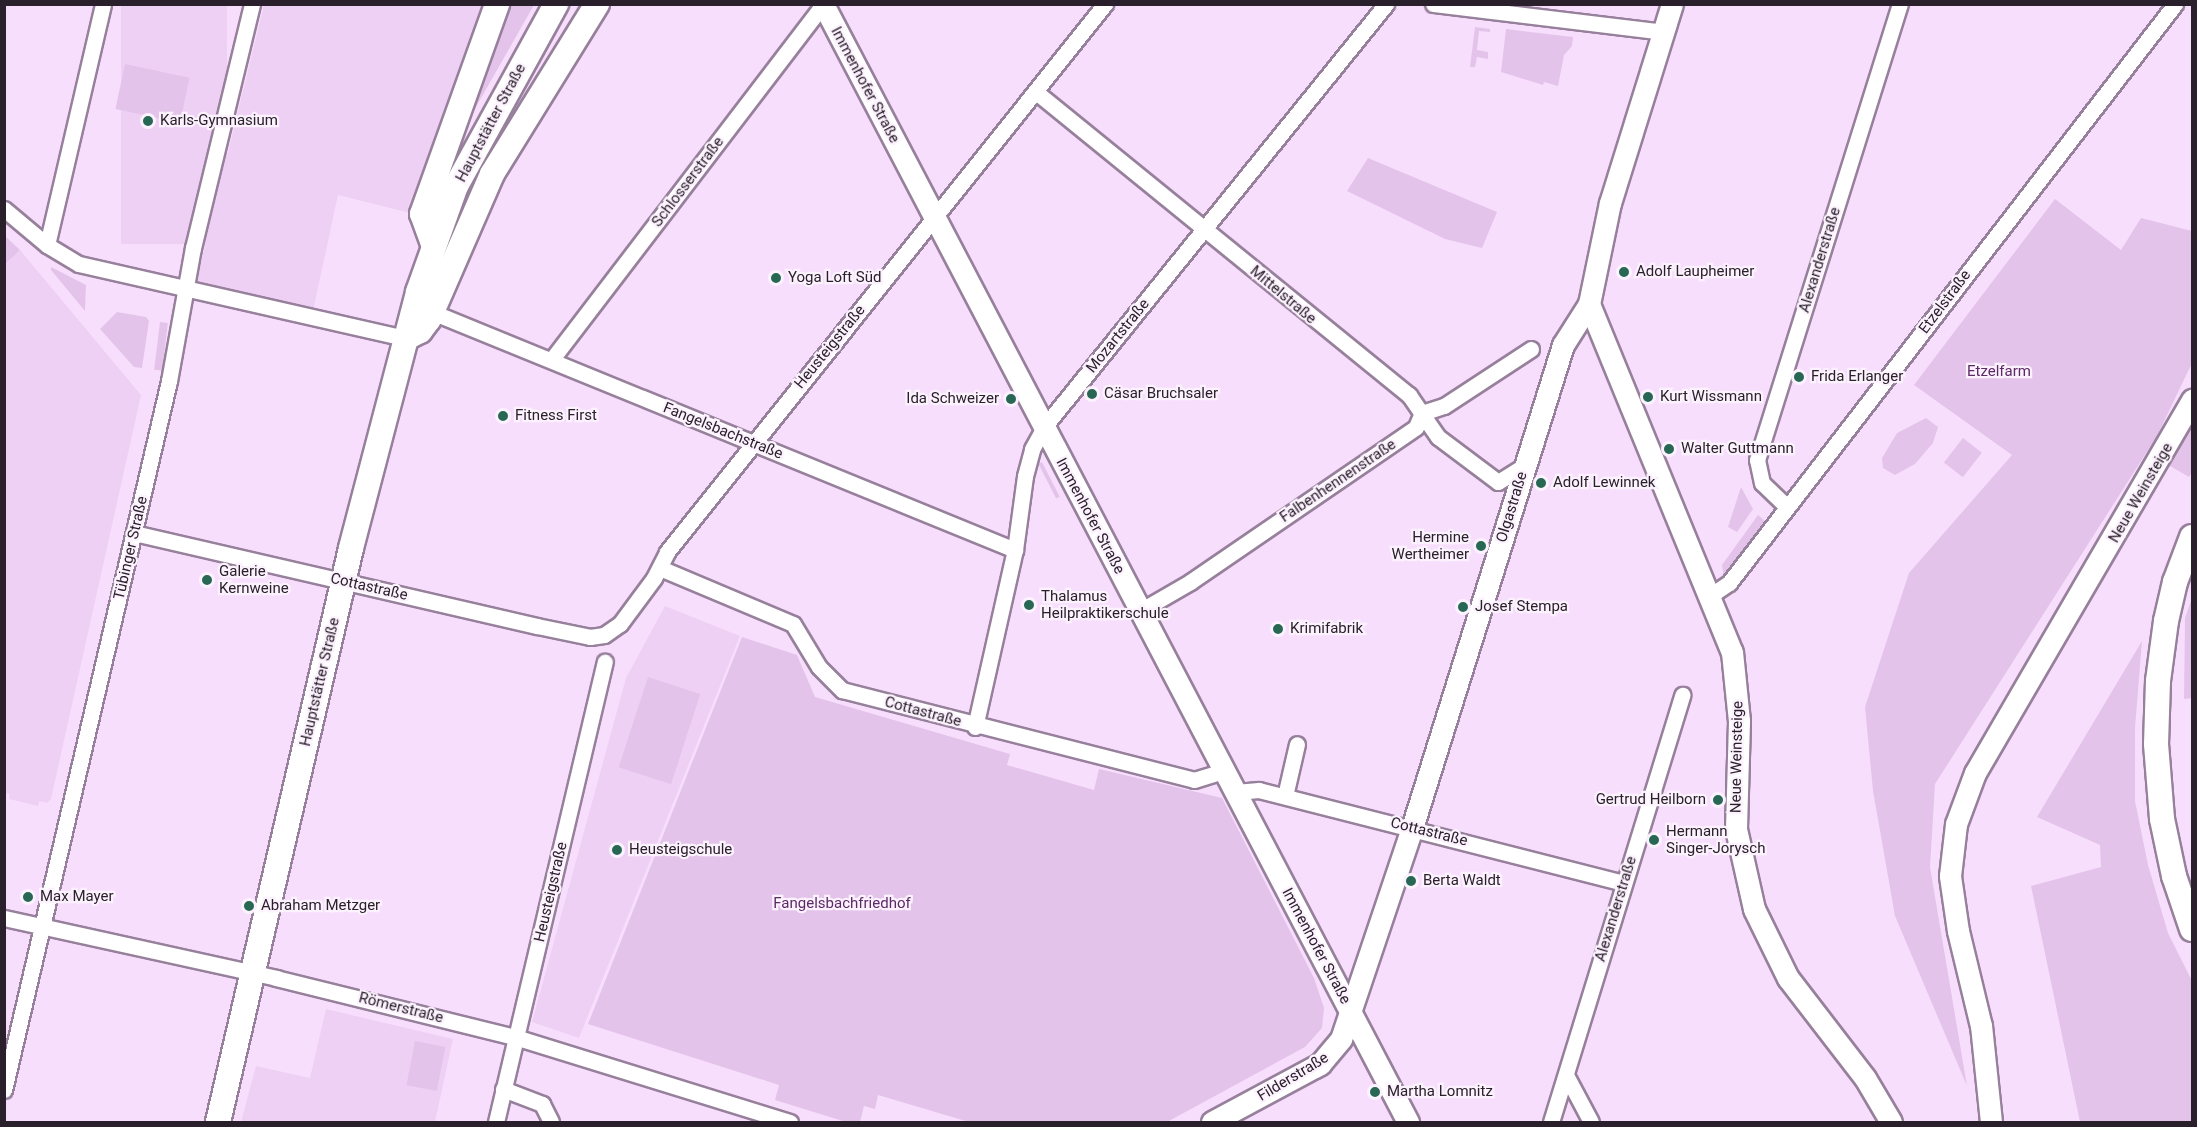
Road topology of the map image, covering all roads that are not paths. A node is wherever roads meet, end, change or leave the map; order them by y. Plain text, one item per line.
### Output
1 (103, 4) edge
2 (252, 4) edge
3 (497, 4) edge
4 (556, 4) edge
5 (597, 4) edge
6 (1105, 4) edge
7 (1386, 4) edge
8 (1432, 4) edge
9 (1672, 4) edge
10 (1900, 4) edge
11 (2175, 4) edge
12 (823, 5) edge
13 (1663, 32) junction
14 (1036, 92) junction
15 (4, 209) edge
16 (934, 217) junction
17 (1203, 230) junction
18 (433, 244) junction
19 (47, 245) junction
20 (186, 287) junction
21 (1589, 304) junction
22 (432, 312) junction
23 (406, 338) junction
24 (1531, 350) dead end
25 (552, 359) junction
26 (2193, 400) edge
27 (1422, 413) junction
28 (1044, 427) junction
29 (753, 443) junction
30 (1524, 466) junction
31 (1786, 506) junction
32 (134, 533) junction
33 (2193, 537) edge
34 (1015, 550) junction
35 (660, 568) junction
36 (344, 581) junction
37 (2184, 581) edge
38 (1711, 595) junction
39 (1140, 611) junction
40 (604, 635) joint
41 (605, 662) dead end
42 (1682, 695) dead end
43 (975, 727) junction
44 (1297, 744) dead end
45 (1224, 771) junction
46 (1235, 792) junction
47 (1285, 796) junction
48 (1412, 828) junction
49 (1623, 884) junction
50 (4, 918) edge
51 (43, 926) junction
52 (2193, 929) edge
53 (252, 972) junction
54 (1351, 1011) junction
55 (515, 1037) junction
56 (1566, 1075) junction
57 (503, 1089) junction
58 (4, 1090) edge
59 (218, 1122) edge
60 (496, 1122) edge
61 (551, 1122) edge
62 (790, 1122) edge
63 (1212, 1122) edge
64 (1408, 1122) edge
65 (1551, 1122) edge
66 (1591, 1122) edge
67 (1891, 1122) edge
68 (1991, 1122) edge

1 - 19 street
2 - 20 street, Tübinger Straße
3 - 18 main road, Hauptstätter Straße
4 - 18 main road, Hauptstätter Straße
5 - 22 main road
6 - 14 street, Heusteigstraße
7 - 17 street, Mozartstraße
8 - 13 street
9 - 13 street, Olgastraße
10 - 31 street, Alexanderstraße
11 - 31 street, Etzelstraße
12 - 16 street, Immenhofer Straße
12 - 25 street, Schlosserstraße
13 - 21 street, Olgastraße
14 - 16 street, Heusteigstraße
14 - 17 street, Mittelstraße
15 - 19 street
16 - 28 street, Immenhofer Straße
16 - 29 street, Heusteigstraße
17 - 27 street, Mittelstraße
17 - 28 street, Mozartstraße
18 - 23 main road, Hauptstätter Straße
19 - 20 street
20 - 23 street
20 - 32 street, Tübinger Straße
21 - 30 street, Olgastraße
21 - 38 street, Neue Weinsteige
22 - 23 main road
22 - 25 street, Fangelsbachstraße
23 - 36 main road, Hauptstätter Straße
24 - 27 street, Falbenhennenstraße
25 - 29 street, Fangelsbachstraße
26 - 68 street, Neue Weinsteige
27 - 30 street, Mittelstraße
27 - 39 street, Falbenhennenstraße
28 - 34 street, Mozartstraße
28 - 39 street, Immenhofer Straße
29 - 34 street, Fangelsbachstraße
29 - 35 street, Heusteigstraße
30 - 48 street, Olgastraße
31 - 38 street, Etzelstraße
32 - 36 street, Cottastraße
32 - 51 street, Tübinger Straße
33 - 37 main road
34 - 43 street, Mozartstraße
35 - 40 street, Heusteigstraße
35 - 43 street, Cottastraße
36 - 40 street, Cottastraße
36 - 53 main road, Hauptstätter Straße
37 - 52 main road
38 - 67 street, Neue Weinsteige
39 - 45 street, Immenhofer Straße
41 - 55 street, Heusteigstraße
42 - 49 street, Alexanderstraße
43 - 45 street, Cottastraße
44 - 47 street
45 - 46 street, Immenhofer Straße
46 - 47 street, Cottastraße
46 - 54 street, Immenhofer Straße
47 - 48 street, Cottastraße
48 - 49 street, Cottastraße
48 - 54 street, Olgastraße
49 - 56 street, Alexanderstraße
50 - 51 street, Römerstraße
51 - 53 street, Römerstraße
51 - 58 street, Tübinger Straße
53 - 55 street, Römerstraße
53 - 59 main road, Hauptstätter Straße
54 - 63 street, Filderstraße
54 - 64 street, Immenhofer Straße
55 - 57 street, Heusteigstraße
55 - 62 street, Römerstraße
56 - 65 street, Alexanderstraße
56 - 66 street
57 - 60 street, Heusteigstraße
57 - 61 street

